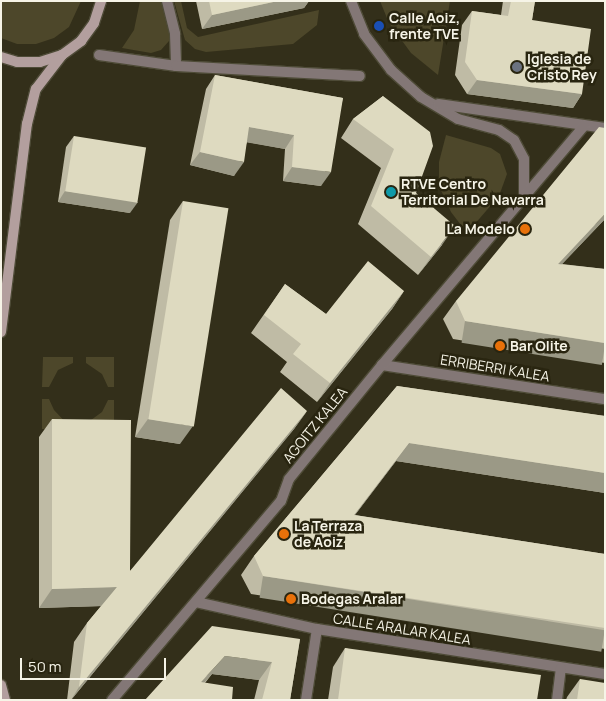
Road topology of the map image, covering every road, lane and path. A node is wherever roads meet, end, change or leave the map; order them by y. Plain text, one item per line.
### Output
1 (101, 1) edge
2 (167, 1) edge
3 (351, 1) edge
4 (62, 54) junction
5 (99, 55) dead end
6 (1, 57) edge
7 (176, 66) junction
8 (360, 76) dead end
9 (434, 103) junction
10 (584, 126) junction
11 (605, 127) edge
12 (524, 193) junction
13 (1, 332) edge
14 (382, 365) junction
15 (605, 399) edge
16 (196, 602) junction
17 (318, 629) junction
18 (561, 668) junction
19 (605, 674) edge
20 (1, 686) edge
21 (5, 700) edge
22 (112, 700) edge
23 (306, 700) edge
24 (557, 700) edge

1 - 4 main road
2 - 7 street
3 - 9 street
4 - 6 main road
4 - 13 main road
5 - 7 street
7 - 8 street
9 - 10 street
9 - 12 street
10 - 11 street
10 - 12 street, AGOITZ KALEA
12 - 14 street, AGOITZ KALEA
14 - 15 street, ERRIBERRI KALEA
14 - 16 street, AGOITZ KALEA
16 - 17 street, CALLE ARALAR KALEA
16 - 22 street, AGOITZ KALEA
17 - 18 street, CALLE ARALAR KALEA
17 - 23 street
18 - 19 street, CALLE ARALAR KALEA
18 - 24 street
20 - 21 main road

